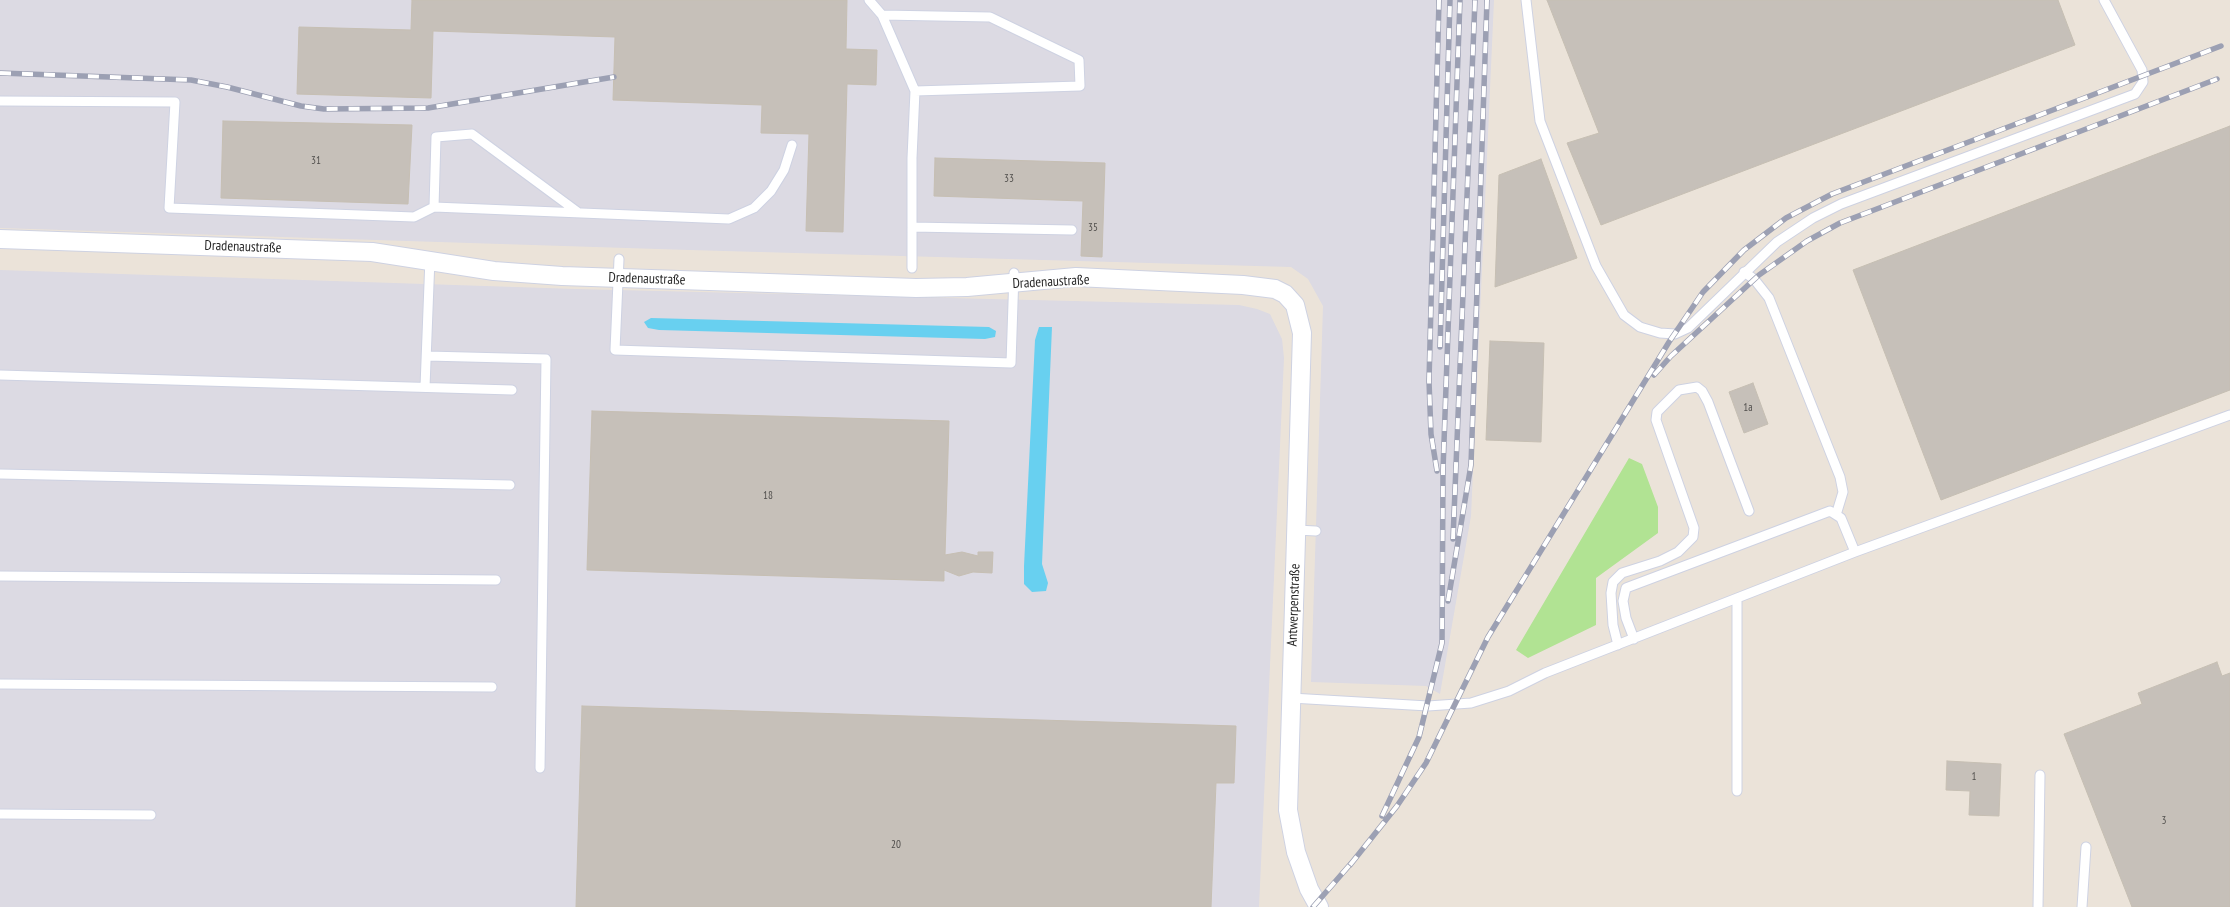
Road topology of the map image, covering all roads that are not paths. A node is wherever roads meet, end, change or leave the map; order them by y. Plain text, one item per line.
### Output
1 (869, 0) edge
2 (1526, 0) edge
3 (2104, 0) edge
4 (882, 15) junction
5 (915, 91) junction
6 (0, 101) edge
7 (792, 145) dead end
8 (434, 207) junction
9 (580, 213) junction
10 (912, 227) junction
11 (1072, 230) dead end
12 (0, 239) edge
13 (430, 257) junction
14 (618, 259) dead end
15 (912, 268) dead end
16 (1744, 272) junction
17 (618, 278) junction
18 (1014, 278) junction
19 (1290, 300) joint
20 (427, 356) junction
21 (0, 375) edge
22 (425, 387) junction
23 (512, 390) dead end
24 (2230, 415) edge
25 (0, 474) edge
26 (510, 486) dead end
27 (1749, 511) dead end
28 (1836, 515) junction
29 (1296, 530) junction
30 (1316, 531) dead end
31 (1855, 552) junction
32 (0, 576) edge
33 (496, 580) dead end
34 (1737, 598) junction
35 (1634, 639) junction
36 (1618, 645) junction
37 (0, 684) edge
38 (492, 687) dead end
39 (1291, 698) junction
40 (540, 768) dead end
41 (2040, 775) dead end
42 (1737, 791) dead end
43 (0, 814) edge
44 (151, 815) dead end
45 (2086, 847) dead end
46 (1320, 907) edge
47 (2038, 907) edge
48 (2082, 907) edge

1 - 4 lane
2 - 16 lane
3 - 16 lane
4 - 5 lane
4 - 5 lane
5 - 10 lane
6 - 8 lane
7 - 9 lane
8 - 9 lane
8 - 9 lane
10 - 11 lane
10 - 15 lane
12 - 13 street, Dradenaustraße
13 - 17 street, Dradenaustraße
13 - 20 lane
14 - 17 lane
16 - 28 lane
17 - 18 street, Dradenaustraße
17 - 18 lane
18 - 19 street, Dradenaustraße
19 - 29 street, Antwerpenstraße
20 - 22 lane
20 - 40 lane
21 - 22 lane
22 - 23 lane
24 - 31 lane
25 - 26 lane
27 - 36 lane
28 - 31 lane
28 - 35 lane
29 - 30 lane
29 - 39 street, Antwerpenstraße
31 - 34 lane
32 - 33 lane
34 - 35 lane
34 - 42 lane
35 - 36 lane
36 - 39 lane
37 - 38 lane
39 - 46 street, Antwerpenstraße
41 - 47 lane
43 - 44 lane
45 - 48 lane

